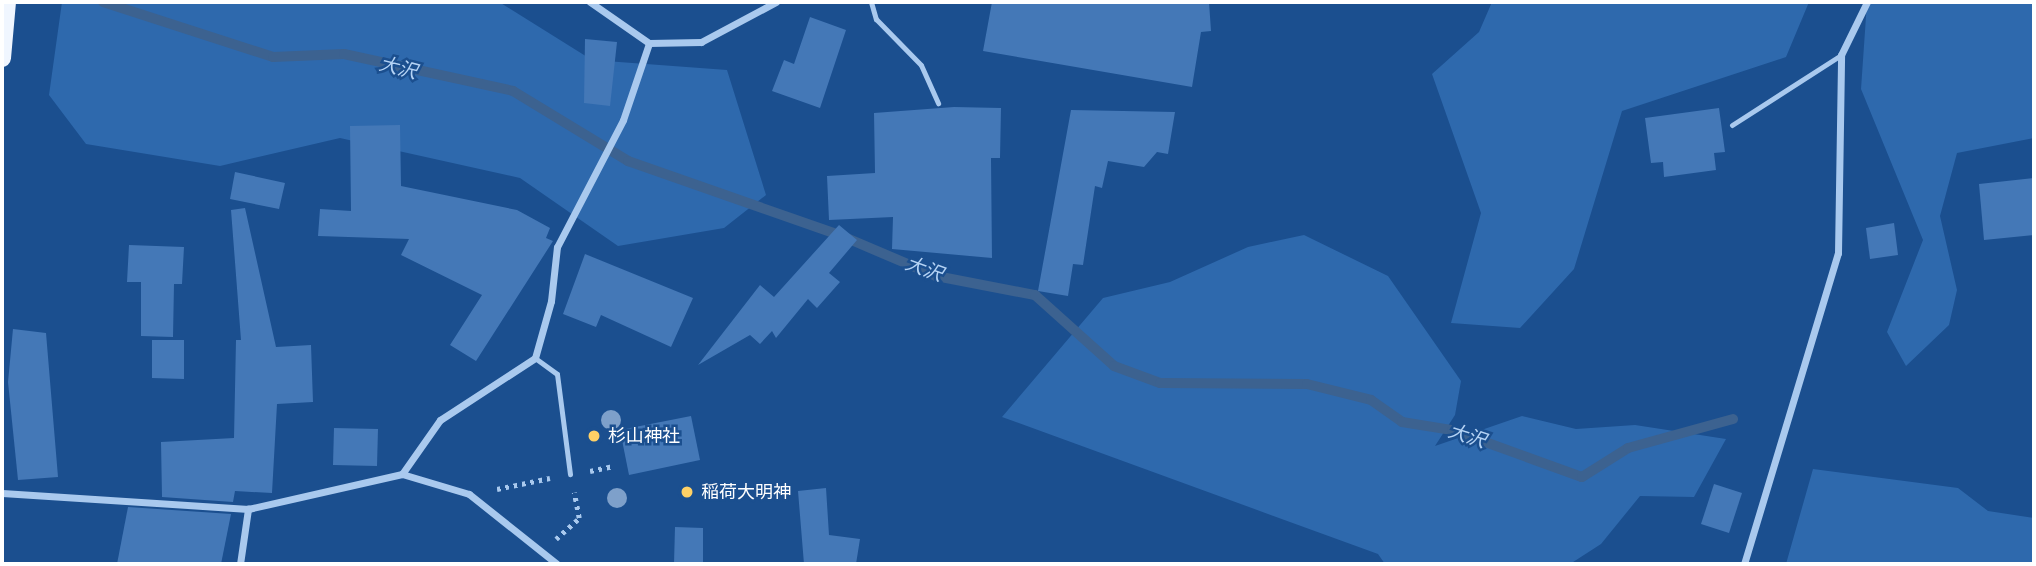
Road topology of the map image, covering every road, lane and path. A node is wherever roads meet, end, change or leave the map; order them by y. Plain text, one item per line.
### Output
1 (7, 2) edge
2 (590, 2) edge
3 (776, 2) edge
4 (871, 2) edge
5 (1867, 2) edge
6 (649, 43) junction
7 (1841, 55) junction
8 (2, 58) edge
9 (939, 103) dead end
10 (1732, 125) dead end
11 (535, 358) junction
12 (613, 466) dead end
13 (402, 474) junction
14 (570, 474) junction
15 (2, 493) edge
16 (469, 494) junction
17 (248, 509) junction
18 (542, 552) junction
19 (240, 564) edge
20 (557, 564) edge
21 (1744, 564) edge

1 - 8 main road
2 - 6 street
3 - 6 street
4 - 9 lane
5 - 7 street
6 - 11 street
7 - 10 lane
7 - 21 street
11 - 13 street
11 - 14 lane
12 - 14 path
13 - 16 street
13 - 17 street
14 - 16 path
14 - 18 path
15 - 17 street
16 - 18 street
17 - 19 street
18 - 20 street

